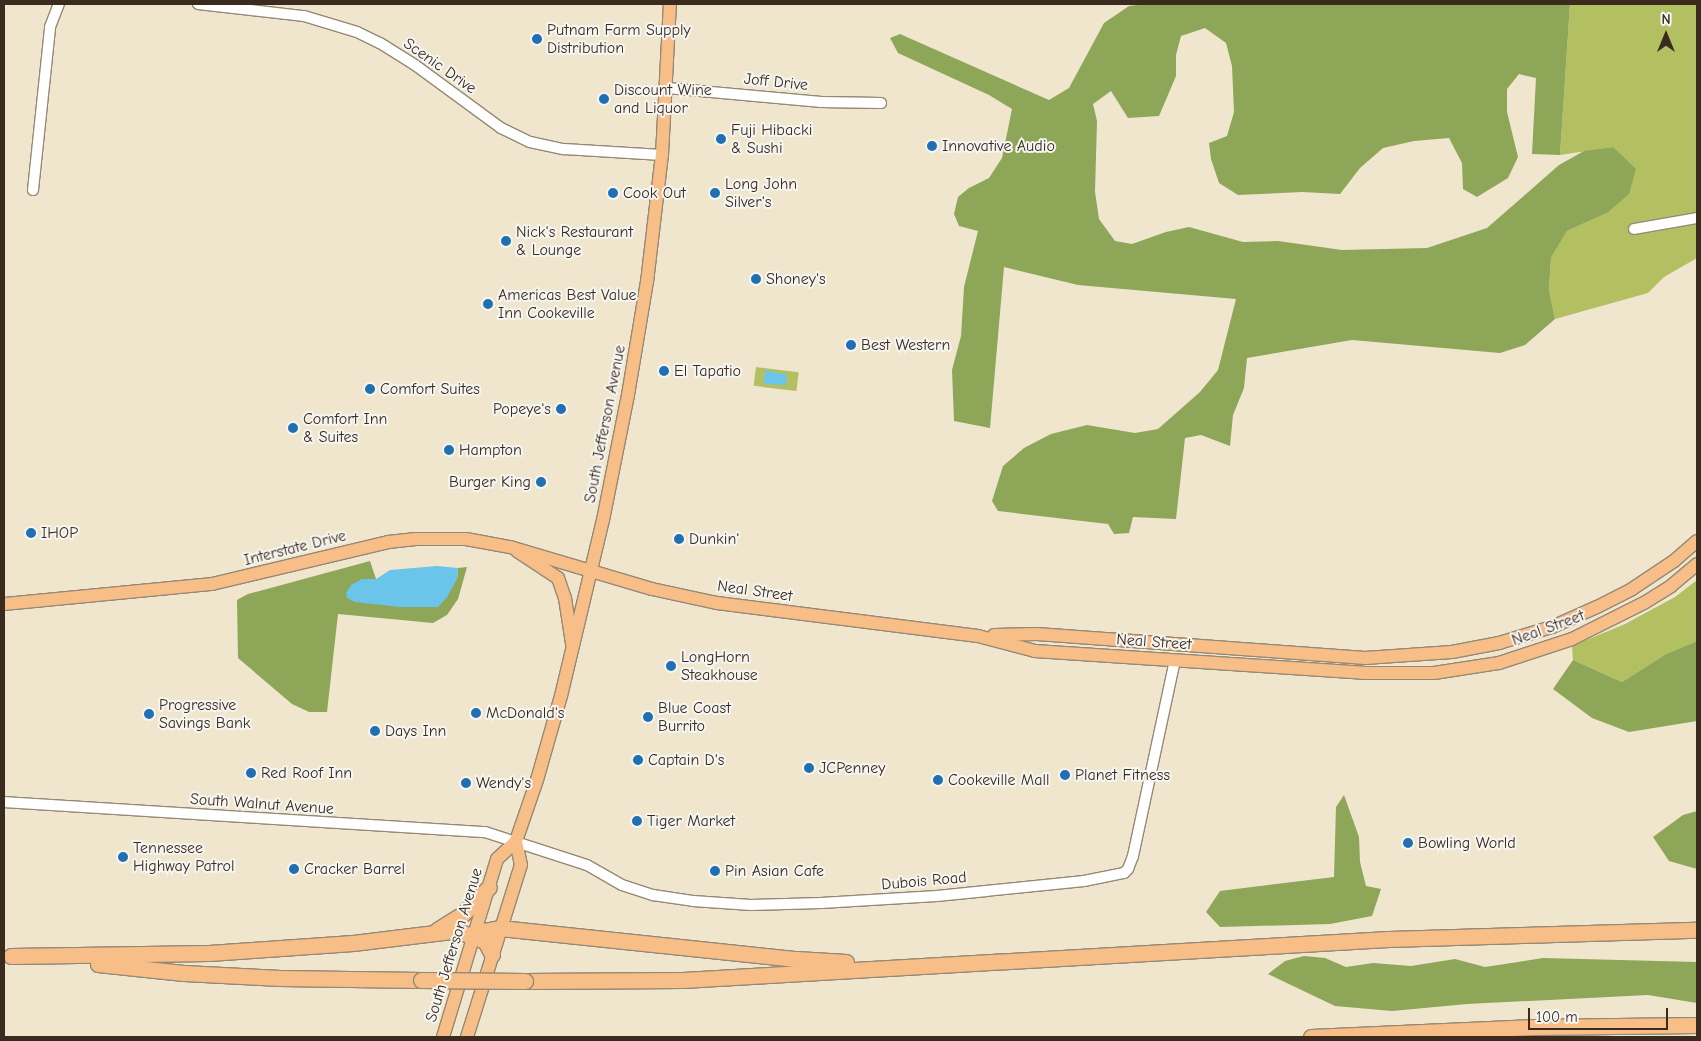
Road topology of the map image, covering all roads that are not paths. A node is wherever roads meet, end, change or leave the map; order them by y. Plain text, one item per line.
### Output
1 (59, 4) edge
2 (198, 4) edge
3 (670, 4) edge
4 (667, 88) junction
5 (881, 103) dead end
6 (662, 155) junction
7 (33, 190) dead end
8 (1697, 218) edge
9 (1634, 229) dead end
10 (1697, 541) edge
11 (510, 547) junction
12 (1697, 564) edge
13 (591, 571) junction
14 (4, 604) edge
15 (978, 636) junction
16 (573, 647) junction
17 (1175, 660) junction
18 (4, 802) edge
19 (516, 841) junction
20 (489, 887) junction
21 (500, 928) junction
22 (1697, 930) edge
23 (428, 935) junction
24 (474, 937) junction
25 (492, 954) junction
26 (8, 955) edge
27 (914, 966) junction
28 (1697, 1025) edge
29 (443, 1037) edge
30 (467, 1037) edge
31 (1311, 1037) edge

1 - 7 street
2 - 6 street, Scenic Drive
3 - 4 main road, South Jefferson Avenue
4 - 5 street, Joff Drive
4 - 6 main road, South Jefferson Avenue
6 - 13 main road, South Jefferson Avenue
8 - 9 street
10 - 15 main road, Neal Street
11 - 13 main road, Interstate Drive
11 - 14 main road, Interstate Drive
11 - 16 main road
12 - 17 main road, Neal Street
13 - 15 main road, Neal Street
13 - 16 main road, South Jefferson Avenue
15 - 17 main road, Neal Street
16 - 19 main road, South Jefferson Avenue
17 - 19 street, Dubois Road
18 - 19 street, South Walnut Avenue
19 - 20 main road, South Jefferson Avenue
19 - 21 main road, South Jefferson Avenue
20 - 23 highway
20 - 24 main road, South Jefferson Avenue
21 - 24 highway
21 - 25 main road, South Jefferson Avenue
21 - 27 highway
22 - 27 highway
23 - 24 highway
23 - 26 highway
24 - 25 highway
24 - 29 main road, South Jefferson Avenue
25 - 30 main road, South Jefferson Avenue
26 - 27 highway, bridge
28 - 31 highway

